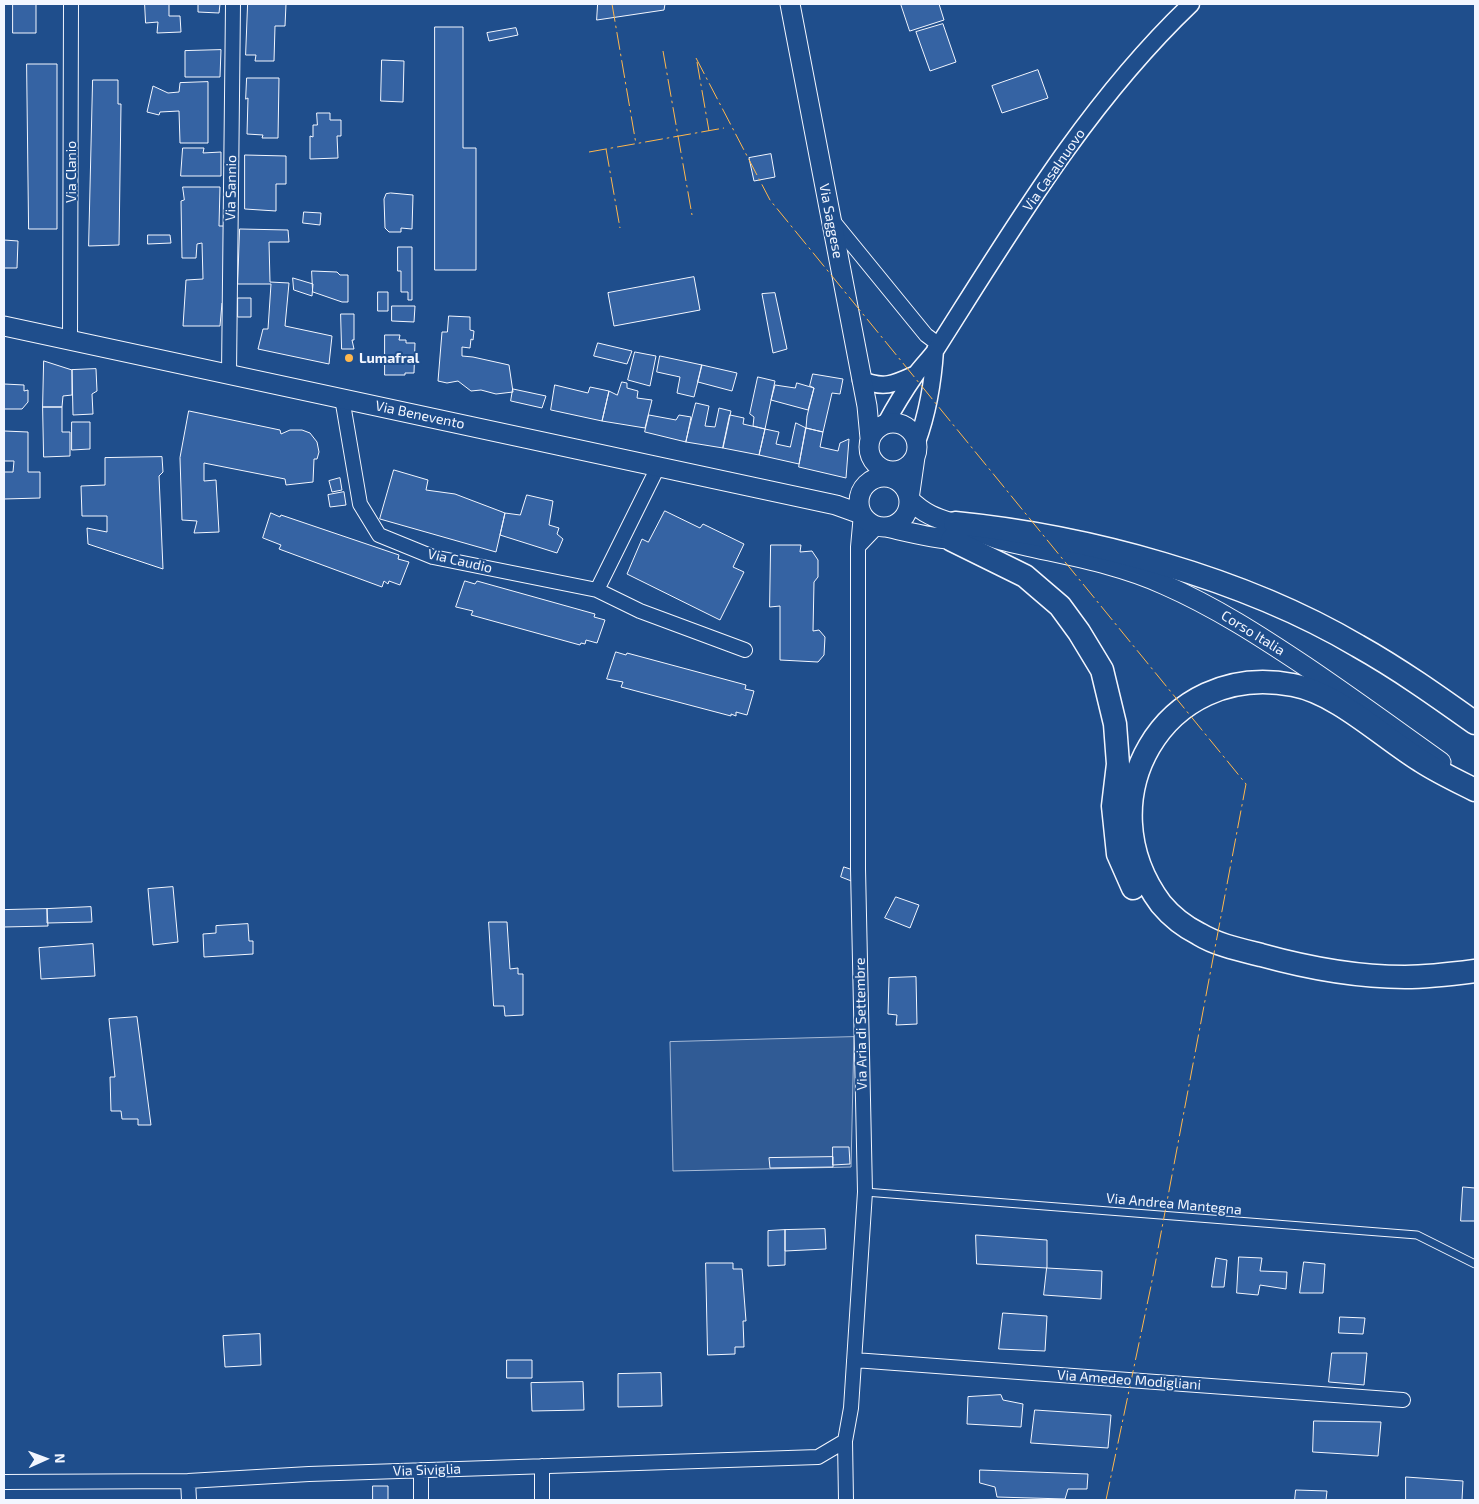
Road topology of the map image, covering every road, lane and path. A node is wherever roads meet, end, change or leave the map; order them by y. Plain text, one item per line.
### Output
1 (71, 4) edge
2 (234, 4) edge
3 (790, 4) edge
4 (1191, 4) edge
5 (831, 218) junction
6 (4, 326) edge
7 (70, 340) junction
8 (937, 347) junction
9 (229, 373) junction
10 (916, 374) junction
11 (861, 380) junction
12 (342, 398) junction
13 (886, 423) junction
14 (869, 443) junction
15 (916, 450) junction
16 (658, 466) junction
17 (859, 494) junction
18 (909, 499) junction
19 (836, 504) junction
20 (861, 514) junction
21 (882, 527) junction
22 (953, 532) junction
23 (858, 547) junction
24 (597, 590) junction
25 (745, 650) dead end
26 (1475, 723) edge
27 (1475, 788) edge
28 (1475, 971) edge
29 (1475, 986) edge
30 (865, 1192) junction
31 (1475, 1264) edge
32 (854, 1360) junction
33 (1403, 1400) dead end
34 (845, 1441) junction
35 (542, 1466) junction
36 (421, 1470) junction
37 (188, 1481) junction
38 (4, 1482) edge
39 (189, 1500) edge
40 (421, 1500) edge
41 (542, 1500) edge
42 (846, 1500) edge

1 - 7 street, Via Clanio
2 - 9 street, Via Sannio
3 - 5 main road, Via Saggese
4 - 8 street, Via Casalnuovo
5 - 8 street
5 - 11 main road, Via Saggese
6 - 7 main road, Via Benevento
7 - 9 main road, Via Benevento
8 - 10 street, Via Casalnuovo
8 - 15 street
9 - 12 main road, Via Benevento
10 - 11 street
10 - 13 street, Via Casalnuovo
11 - 13 main road
11 - 14 main road, Via Saggese
12 - 16 main road, Via Benevento
12 - 24 street, Via Caudio
13 - 14 main road
13 - 15 main road
14 - 15 main road
14 - 17 main road
15 - 18 main road
16 - 19 main road, Via Benevento
16 - 24 street
17 - 18 main road
17 - 19 main road
17 - 20 main road
18 - 21 main road
18 - 22 main road
19 - 20 main road, Via Benevento
20 - 21 main road
20 - 23 street, Via Aria di Settembre
21 - 22 main road
21 - 23 street
22 - 26 highway
22 - 27 main road, Corso Italia
22 - 29 highway
23 - 30 street, Via Aria di Settembre
24 - 25 street, Via Caudio
27 - 28 highway
30 - 31 lane, Via Andrea Mantegna
30 - 32 street, Via Aria di Settembre
32 - 33 street, Via Amedeo Modigliani
32 - 34 street, Via Aria di Settembre
34 - 35 street, Via Siviglia
34 - 42 street, Via Aria di Settembre
35 - 36 street, Via Siviglia
35 - 41 street
36 - 37 street, Via Siviglia
36 - 40 street
37 - 38 street, Via Siviglia
37 - 39 street

